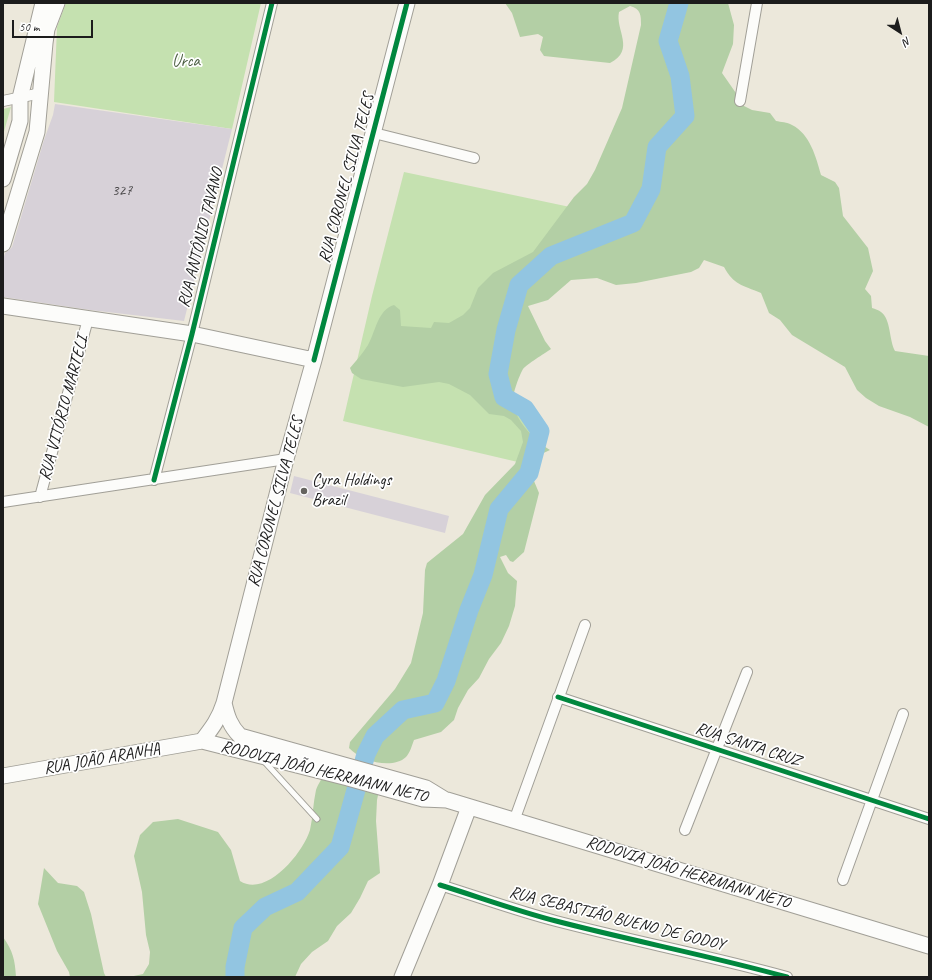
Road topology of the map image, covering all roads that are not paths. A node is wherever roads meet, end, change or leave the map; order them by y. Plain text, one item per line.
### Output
1 (43, 3) edge
2 (56, 3) edge
3 (272, 3) edge
4 (407, 3) edge
5 (757, 3) edge
6 (41, 94) junction
7 (20, 98) junction
8 (3, 101) edge
9 (740, 101) dead end
10 (374, 133) junction
11 (474, 158) dead end
12 (3, 179) edge
13 (3, 244) edge
14 (3, 306) edge
15 (88, 319) junction
16 (192, 334) junction
17 (314, 360) junction
18 (286, 459) junction
19 (154, 480) junction
20 (40, 497) junction
21 (3, 502) edge
22 (584, 625) dead end
23 (747, 672) dead end
24 (558, 697) junction
25 (224, 703) junction
26 (903, 714) dead end
27 (202, 741) junction
28 (717, 749) junction
29 (258, 755) junction
30 (349, 772) junction
31 (3, 776) edge
32 (871, 800) junction
33 (469, 807) junction
34 (317, 819) dead end
35 (929, 819) edge
36 (514, 821) junction
37 (685, 830) dead end
38 (843, 880) dead end
39 (440, 885) junction
40 (929, 946) edge
41 (402, 977) edge
42 (788, 977) edge

1 - 7 main road
2 - 6 main road
3 - 16 street, RUA ANTÔNIO TAVANO
4 - 10 main road, RUA CORONEL SILVA TELES
5 - 9 street
6 - 7 street
6 - 13 main road
7 - 8 street
7 - 12 main road
10 - 11 street
10 - 17 main road, RUA CORONEL SILVA TELES
14 - 15 main road
15 - 16 main road
15 - 20 street, RUA VITÓRIO MARTELI
16 - 17 main road
16 - 19 street, RUA ANTÔNIO TAVANO
17 - 18 main road, RUA CORONEL SILVA TELES
18 - 19 street
18 - 25 main road, RUA CORONEL SILVA TELES
19 - 20 street
20 - 21 street
22 - 24 street
23 - 28 street
24 - 28 street, RUA SANTA CRUZ
24 - 36 street
25 - 27 main road, RUA CORONEL SILVA TELES
25 - 30 main road, RODOVIA JOÃO HERRMANN NETO
26 - 32 street
27 - 29 main road, RODOVIA JOÃO HERRMANN NETO
27 - 31 main road, RUA JOÃO ARANHA
28 - 32 street, RUA SANTA CRUZ
28 - 37 street
29 - 30 main road, RODOVIA JOÃO HERRMANN NETO
29 - 34 lane
30 - 33 main road, RODOVIA JOÃO HERRMANN NETO
32 - 35 street, RUA SANTA CRUZ
32 - 38 street
33 - 36 main road, RODOVIA JOÃO HERRMANN NETO
33 - 39 main road
36 - 40 main road, RODOVIA JOÃO HERRMANN NETO
39 - 41 main road
39 - 42 street, RUA SEBASTIÃO BUENO DE GODOY

